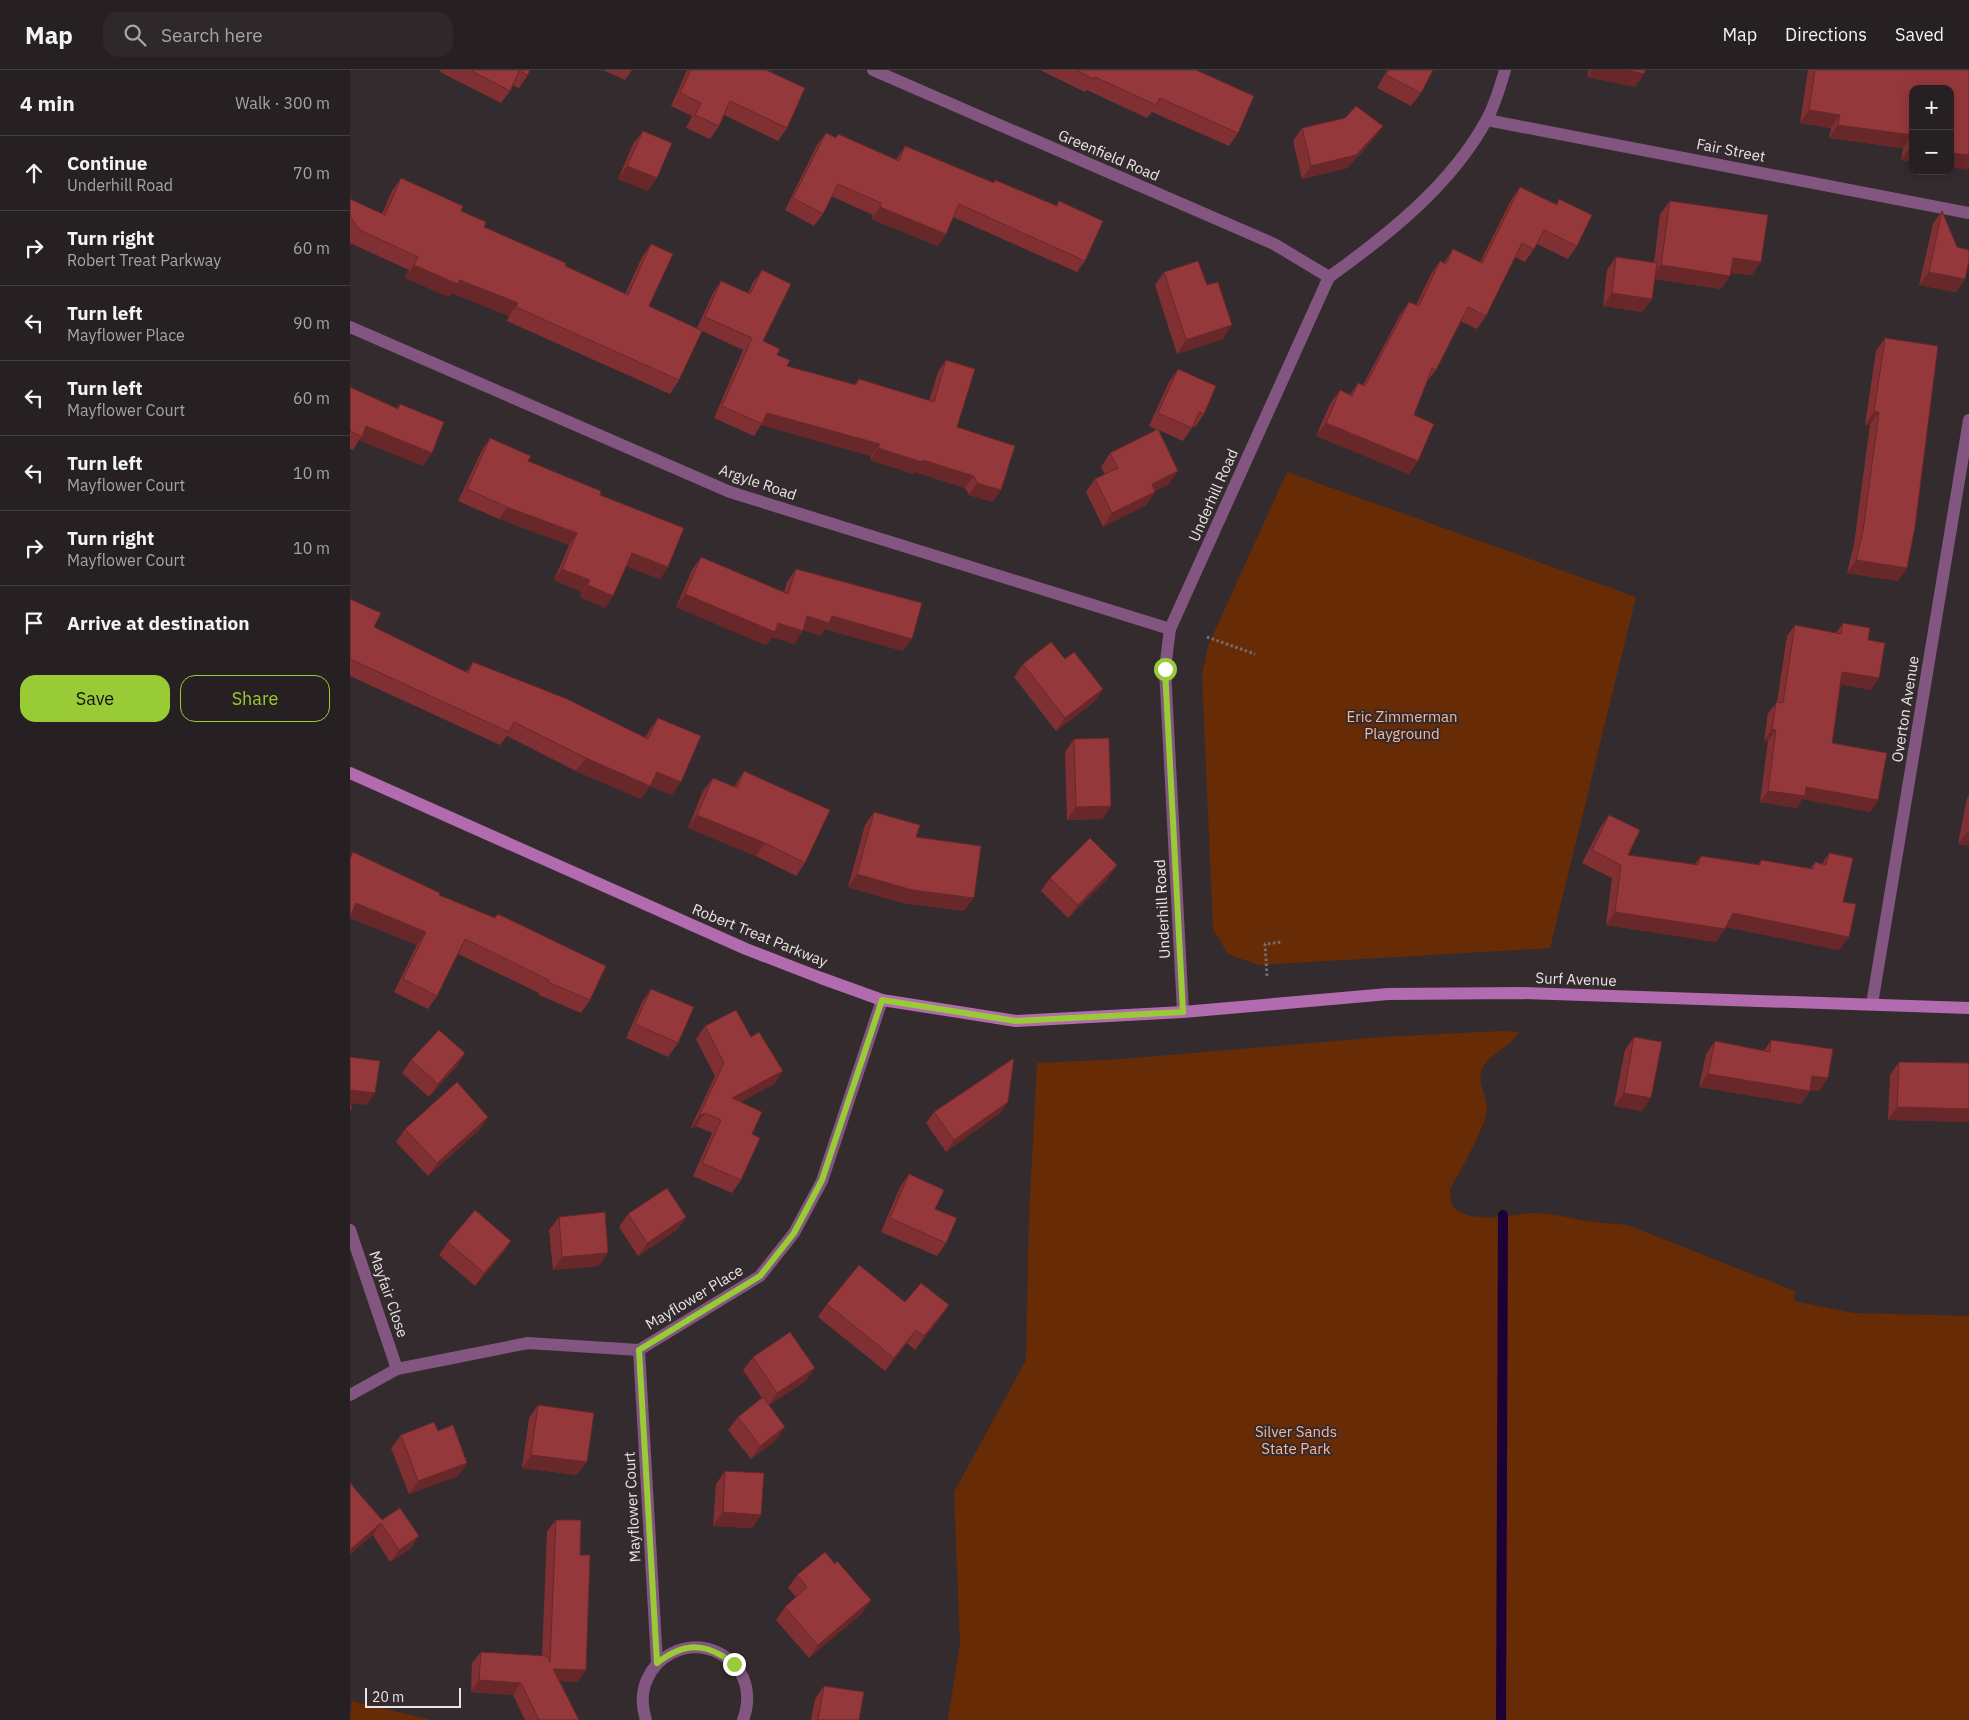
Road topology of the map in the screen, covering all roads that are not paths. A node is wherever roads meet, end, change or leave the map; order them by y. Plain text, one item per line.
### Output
1 (873, 70) edge
2 (1505, 70) edge
3 (1487, 120) junction
4 (1969, 213) edge
5 (1329, 277) junction
6 (350, 327) edge
7 (1969, 420) edge
8 (1170, 629) junction
9 (350, 773) edge
10 (882, 1000) junction
11 (1872, 1004) junction
12 (1969, 1008) edge
13 (1183, 1012) junction
14 (350, 1230) edge
15 (639, 1350) junction
16 (397, 1369) junction
17 (350, 1395) edge
18 (657, 1663) junction
19 (646, 1720) edge
20 (743, 1720) edge

1 - 5 street, Greenfield Road
2 - 3 street
3 - 4 street, Fair Street
3 - 5 street
5 - 8 street, Underhill Road
6 - 8 street, Argyle Road
7 - 11 street, Overton Avenue
8 - 13 street, Underhill Road
9 - 10 street, Robert Treat Parkway
10 - 13 street, Robert Treat Parkway
10 - 15 street, Mayflower Place
11 - 12 street, Surf Avenue
11 - 13 street, Surf Avenue
14 - 16 street, Mayfair Close
15 - 16 street, Mayflower Place
15 - 18 street, Mayflower Court
16 - 17 street, Mayflower Place
18 - 19 street
18 - 20 street

